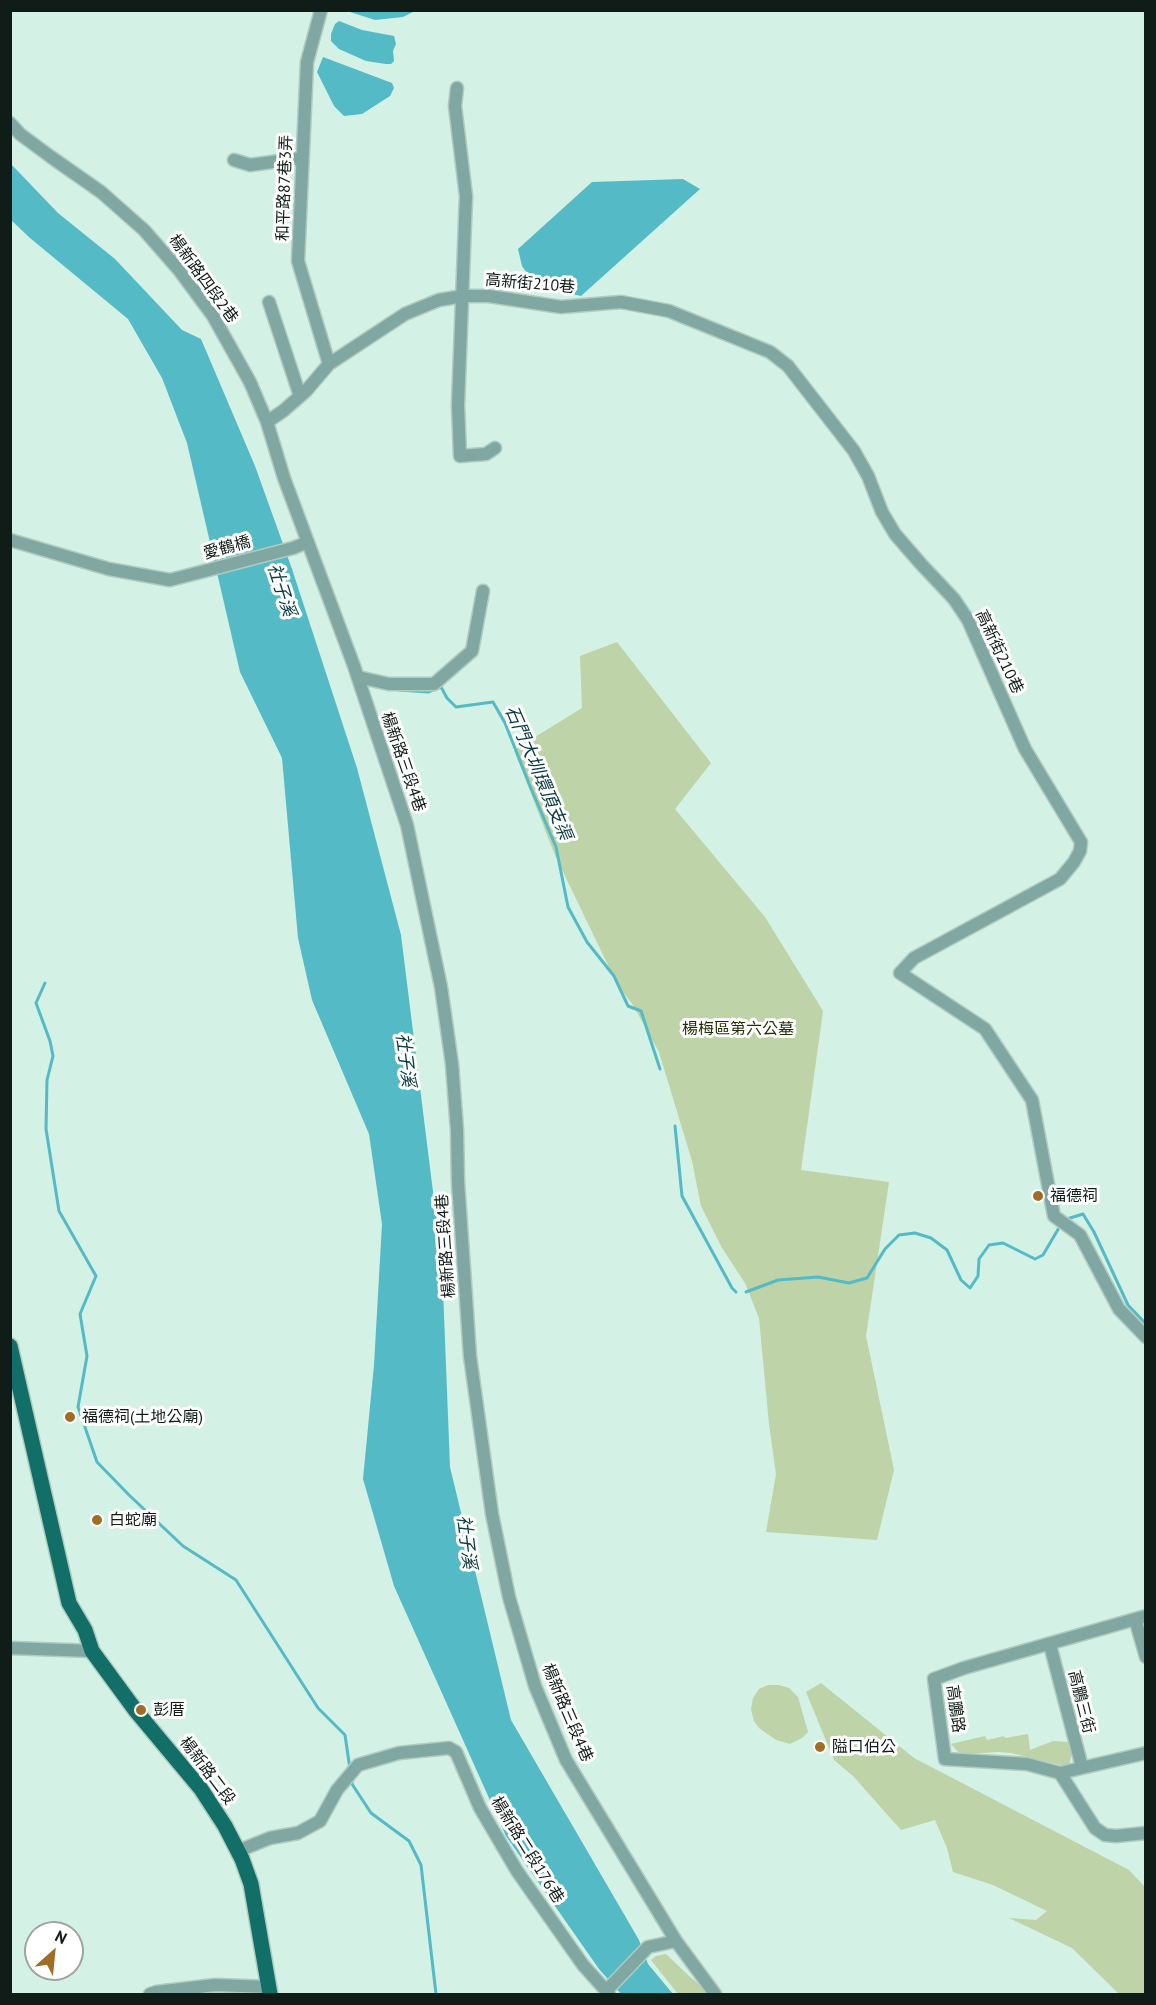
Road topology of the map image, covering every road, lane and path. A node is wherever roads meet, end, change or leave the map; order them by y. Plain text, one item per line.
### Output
1 (321, 10) edge
2 (457, 88) dead end
3 (10, 123) edge
4 (302, 159) junction
5 (234, 160) dead end
6 (463, 296) junction
7 (269, 302) dead end
8 (328, 364) junction
9 (300, 396) junction
10 (267, 422) junction
11 (495, 448) dead end
12 (10, 540) edge
13 (308, 542) junction
14 (483, 591) dead end
15 (358, 677) junction
16 (1146, 1337) edge
17 (10, 1346) edge
18 (1140, 1618) edge
19 (1050, 1645) junction
20 (10, 1648) edge
21 (92, 1651) junction
22 (1146, 1657) edge
23 (1146, 1752) edge
24 (1082, 1767) junction
25 (1060, 1773) junction
26 (1146, 1833) edge
27 (238, 1851) junction
28 (676, 1941) junction
29 (269, 1991) edge
30 (608, 1991) edge
31 (150, 1995) edge
32 (715, 1995) edge

1 - 4 street, 和平路87巷3弄
2 - 6 street
3 - 10 street, 楊新路四段2巷
4 - 5 street
4 - 8 street, 和平路87巷3弄
6 - 8 street, 高新街210巷
6 - 11 street
6 - 16 street, 高新街210巷
7 - 9 street
8 - 9 street, 高新街210巷
9 - 10 street, 高新街210巷
10 - 13 street, 楊新路四段2巷
12 - 13 street, 愛鶴橋
13 - 15 street, 楊新路三段4巷
14 - 15 street
15 - 28 street, 楊新路三段4巷
17 - 21 main road, 楊新路二段
18 - 19 street, 高鵬路
18 - 22 street
19 - 24 street, 高鵬三街
19 - 25 street, 高鵬路
20 - 21 street
21 - 27 main road, 楊新路二段
23 - 24 street
24 - 25 street
25 - 26 street
27 - 29 main road, 楊新路二段
27 - 30 street, 楊新路二段176巷
28 - 30 street
28 - 32 street, 楊新路三段4巷
29 - 31 street

